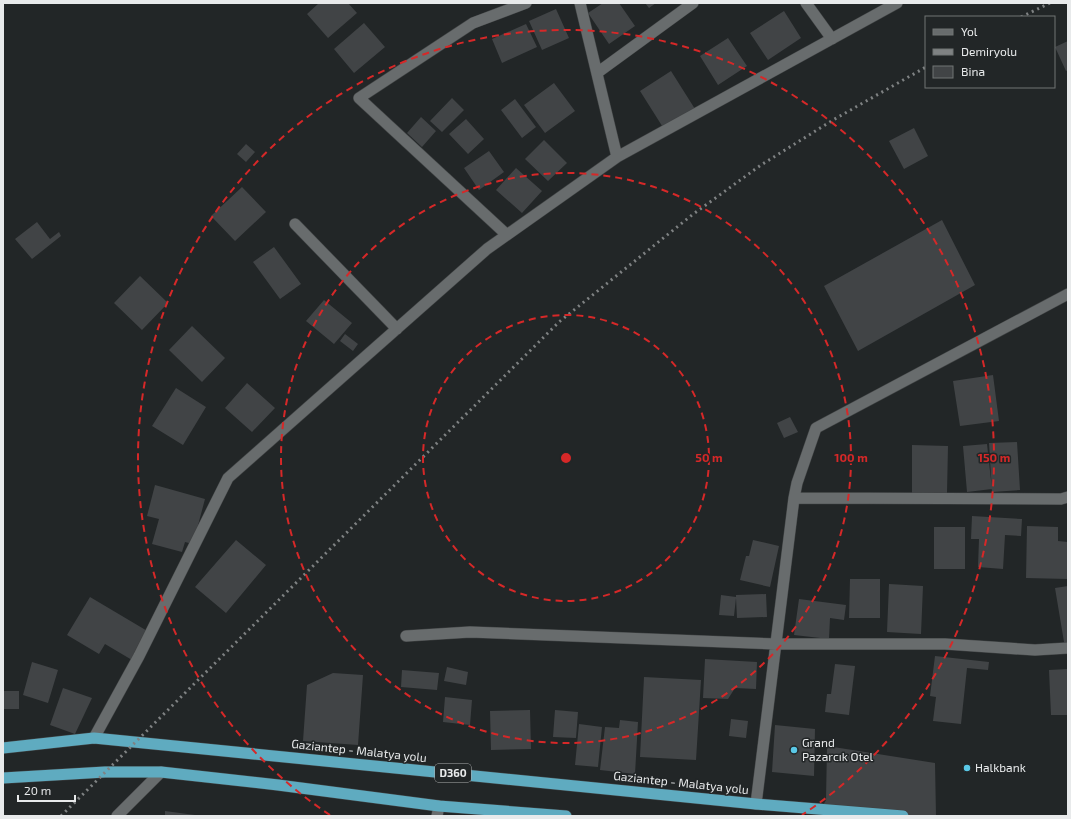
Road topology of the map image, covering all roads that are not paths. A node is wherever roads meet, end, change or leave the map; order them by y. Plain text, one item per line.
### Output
1 (526, 3) edge
2 (580, 3) edge
3 (693, 3) edge
4 (806, 3) edge
5 (897, 3) edge
6 (832, 39) junction
7 (597, 73) junction
8 (617, 158) junction
9 (295, 224) dead end
10 (507, 234) junction
11 (1068, 294) edge
12 (397, 329) junction
13 (1068, 497) edge
14 (794, 498) junction
15 (406, 636) dead end
16 (776, 644) junction
17 (1068, 648) edge
18 (94, 738) junction
19 (3, 748) edge
20 (162, 772) junction
21 (3, 778) edge
22 (756, 804) junction
23 (438, 811) edge
24 (117, 816) edge
25 (566, 816) edge
26 (903, 816) edge

1 - 10 street
2 - 7 street
3 - 7 street
4 - 6 street
5 - 6 street
6 - 8 street
7 - 8 street
8 - 10 street
9 - 12 street
10 - 12 street
11 - 14 street
12 - 18 street
13 - 14 street
14 - 16 street
15 - 16 street
16 - 17 street
16 - 22 street
18 - 19 highway, Gaziantep - Malatya yolu / D360
18 - 22 highway, Gaziantep - Malatya yolu / D360
20 - 21 highway
20 - 23 highway
20 - 24 street
22 - 26 highway, Gaziantep - Malatya yolu / D360
23 - 25 highway

